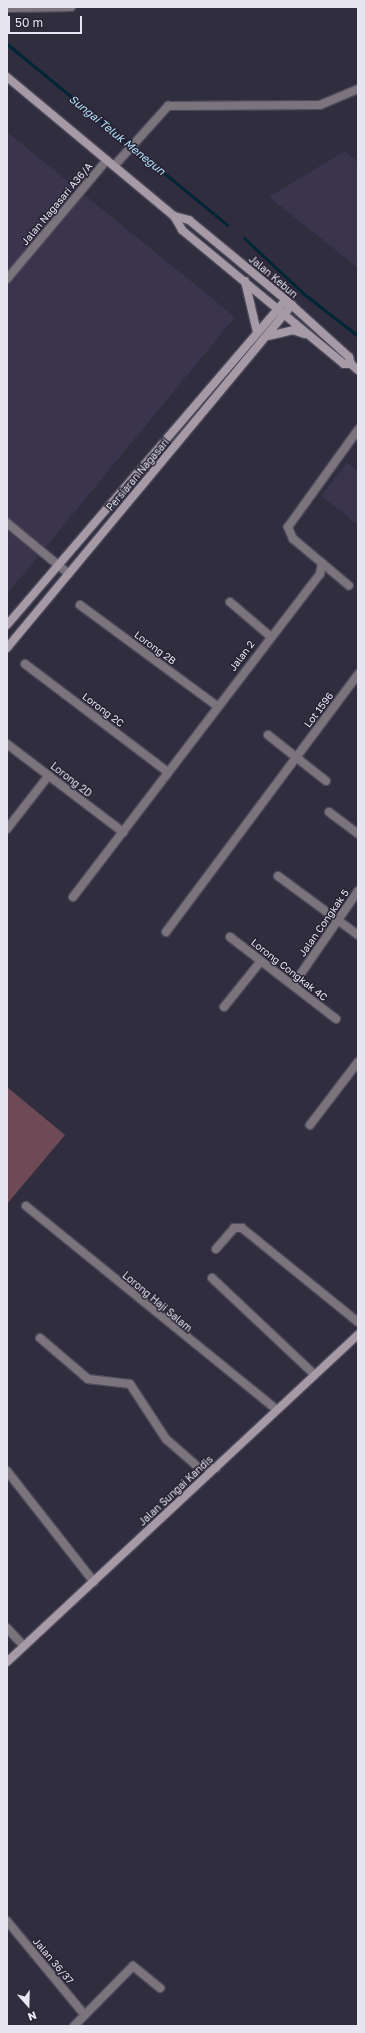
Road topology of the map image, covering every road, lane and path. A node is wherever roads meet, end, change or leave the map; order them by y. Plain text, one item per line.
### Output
1 (71, 7) edge
2 (7, 8) edge
3 (7, 77) edge
4 (358, 89) edge
5 (107, 160) junction
6 (114, 166) junction
7 (174, 216) junction
8 (7, 279) edge
9 (244, 280) junction
10 (289, 303) junction
11 (278, 309) junction
12 (285, 314) junction
13 (257, 332) junction
14 (310, 336) junction
15 (265, 337) junction
16 (356, 368) edge
17 (358, 430) edge
18 (7, 523) edge
19 (322, 563) junction
20 (58, 566) junction
21 (69, 574) junction
22 (349, 586) dead end
23 (230, 602) dead end
24 (80, 606) dead end
25 (7, 625) edge
26 (270, 636) junction
27 (7, 648) edge
28 (25, 664) dead end
29 (358, 674) edge
30 (217, 706) junction
31 (268, 736) dead end
32 (7, 744) edge
33 (296, 757) junction
34 (168, 772) junction
35 (49, 775) junction
36 (326, 781) dead end
37 (329, 812) dead end
38 (7, 829) edge
39 (123, 832) junction
40 (358, 834) edge
41 (278, 876) dead end
42 (358, 891) edge
43 (74, 897) dead end
44 (337, 919) junction
45 (166, 932) dead end
46 (358, 934) edge
47 (230, 937) dead end
48 (261, 961) junction
49 (292, 985) junction
50 (224, 1007) dead end
51 (336, 1019) dead end
52 (358, 1062) edge
53 (310, 1125) dead end
54 (26, 1206) dead end
55 (216, 1249) dead end
56 (212, 1278) dead end
57 (358, 1322) edge
58 (358, 1335) edge
59 (40, 1338) dead end
60 (315, 1375) junction
61 (277, 1410) junction
62 (216, 1468) junction
63 (7, 1471) edge
64 (94, 1582) junction
65 (7, 1628) edge
66 (24, 1646) junction
67 (7, 1662) edge
68 (7, 1921) edge
69 (160, 1988) dead end
70 (84, 2014) junction
71 (74, 2026) edge

1 - 2 street
3 - 5 street, Jalan Kebun
4 - 6 street
5 - 6 street, Jalan Kebun
5 - 8 street, Jalan Nagasari A36/A
6 - 7 street, Jalan Kebun
7 - 9 street, Jalan Kebun
7 - 10 street, Jalan Kebun
9 - 11 street, Jalan Kebun
9 - 13 street
10 - 11 street, Persiaran Nagasari
10 - 12 street, Persiaran Nagasari
10 - 16 street, Jalan Kebun
11 - 12 street, Jalan Kebun
11 - 13 street, Persiaran Nagasari
12 - 14 street, Jalan Kebun
12 - 15 street, Persiaran Nagasari
13 - 20 street, Persiaran Nagasari
14 - 15 street
14 - 16 street, Jalan Kebun
15 - 21 street, Persiaran Nagasari
17 - 19 street
18 - 20 street
19 - 22 street
19 - 26 street, Jalan 2
20 - 21 street
20 - 25 street, Persiaran Nagasari
21 - 27 street, Persiaran Nagasari
23 - 26 street
24 - 30 street, Lorong 2B
26 - 30 street, Jalan 2
28 - 34 street, Lorong 2C
29 - 33 street, Lot 1596
30 - 34 street, Jalan 2
31 - 33 street
32 - 35 street, Lorong 2D
33 - 36 street
33 - 45 street, Lot 1596
34 - 39 street, Jalan 2
35 - 38 street
35 - 39 street, Lorong 2D
37 - 40 street
39 - 43 street, Jalan 2
41 - 44 street
42 - 44 street, Jalan Congkak 5
44 - 46 street
44 - 49 street, Jalan Congkak 5
47 - 48 street, Lorong Congkak 4C
48 - 49 street, Lorong Congkak 4C
48 - 50 street
49 - 51 street, Lorong Congkak 4C
52 - 53 street
54 - 61 street, Lorong Haji Salam
55 - 57 street
56 - 60 street
58 - 60 street, Jalan Sungai Kandis
59 - 62 street
60 - 61 street, Jalan Sungai Kandis
61 - 62 street, Jalan Sungai Kandis
62 - 64 street, Jalan Sungai Kandis
63 - 64 street
64 - 66 street, Jalan Sungai Kandis
65 - 66 street
66 - 67 street, Jalan Sungai Kandis
68 - 70 street, Jalan 36/37
69 - 70 street
70 - 71 street

